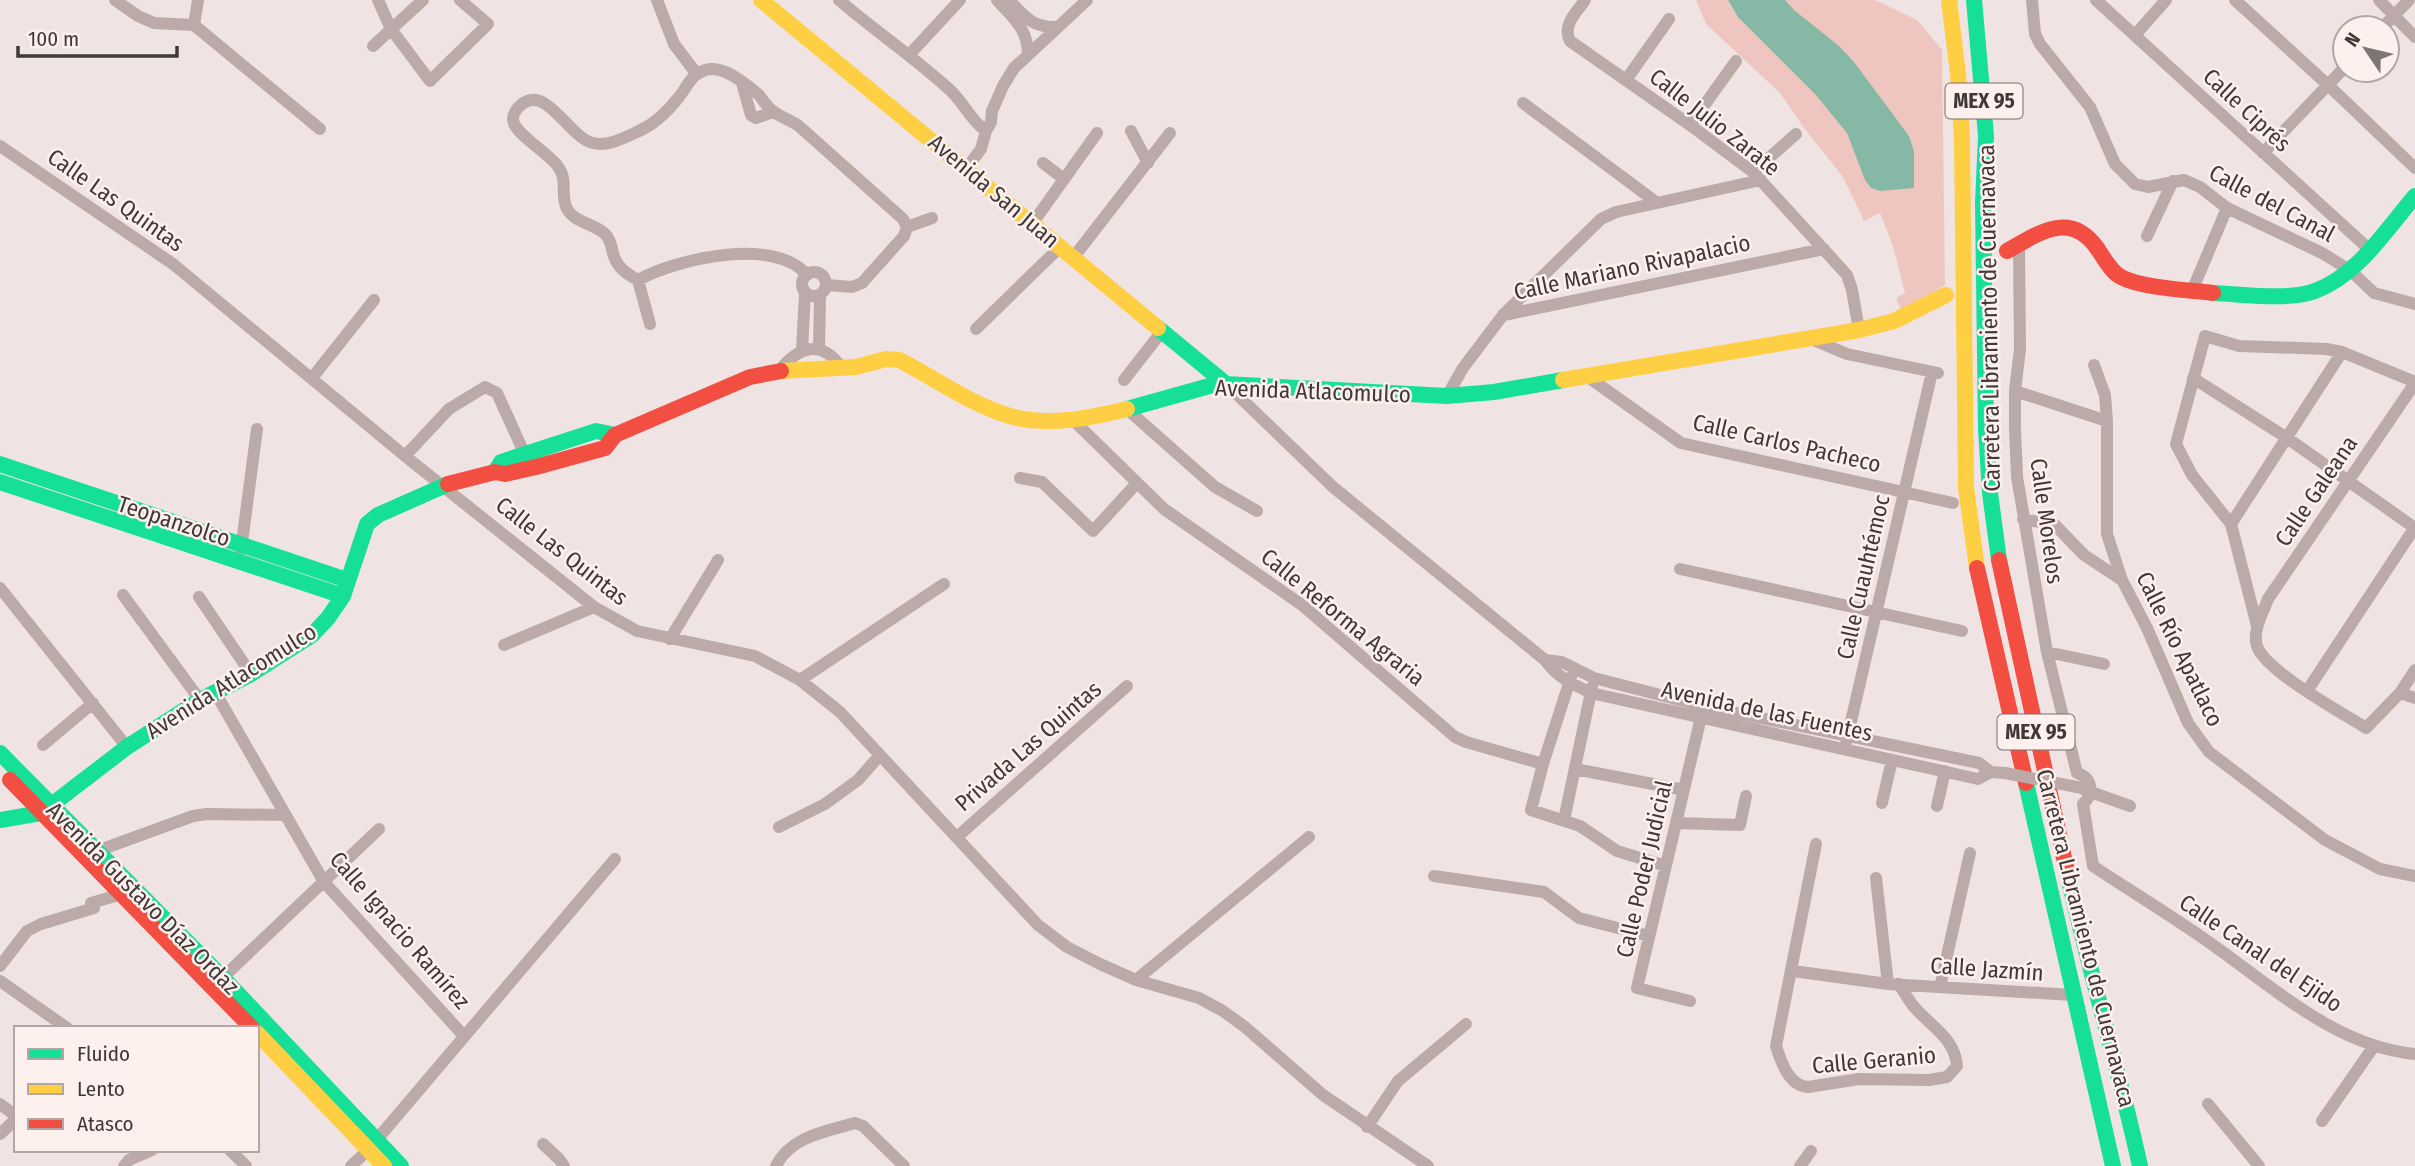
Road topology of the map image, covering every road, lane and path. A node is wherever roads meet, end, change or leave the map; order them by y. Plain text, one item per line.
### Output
1 (115, 0) edge
2 (198, 0) edge
3 (378, 0) edge
4 (423, 0) edge
5 (460, 0) edge
6 (657, 0) edge
7 (761, 0) edge
8 (960, 0) edge
9 (997, 0) edge
10 (1009, 0) edge
11 (1087, 0) edge
12 (1585, 0) edge
13 (1949, 0) edge
14 (1974, 0) edge
15 (2032, 0) edge
16 (2096, 0) edge
17 (2166, 0) edge
18 (2235, 0) edge
19 (2379, 0) edge
20 (2409, 0) edge
21 (842, 1) edge
22 (2395, 14) joint
23 (1669, 19) dead end
24 (2401, 21) edge
25 (194, 25) junction
26 (1057, 27) junction
27 (391, 29) junction
28 (2135, 34) junction
29 (2415, 37) edge
30 (373, 46) dead end
31 (909, 55) junction
32 (1028, 55) junction
33 (1736, 61) dead end
34 (696, 74) junction
35 (1626, 80) junction
36 (2331, 82) edge
37 (742, 83) junction
38 (2328, 85) junction
39 (1522, 103) dead end
40 (992, 111) junction
41 (773, 112) junction
42 (971, 113) junction
43 (1690, 125) junction
44 (320, 129) dead end
45 (986, 131) junction
46 (1131, 131) dead end
47 (1097, 133) dead end
48 (1170, 133) dead end
49 (1796, 134) dead end
50 (0, 146) edge
51 (2263, 153) junction
52 (1043, 163) dead end
53 (1148, 163) junction
54 (967, 168) junction
55 (2415, 168) edge
56 (1757, 176) junction
57 (1064, 179) junction
58 (2172, 181) junction
59 (2415, 196) edge
60 (1656, 202) junction
61 (2227, 208) junction
62 (932, 218) dead end
63 (1032, 224) junction
64 (907, 227) junction
65 (2147, 236) dead end
66 (1060, 247) junction
67 (2013, 248) joint
68 (1824, 249) junction
69 (2370, 250) junction
70 (1073, 258) junction
71 (2351, 271) junction
72 (807, 275) junction
73 (638, 280) junction
74 (823, 290) junction
75 (2192, 290) junction
76 (805, 293) junction
77 (1946, 295) dead end
78 (374, 300) dead end
79 (2415, 304) edge
80 (1503, 315) junction
81 (650, 324) dead end
82 (976, 329) dead end
83 (1163, 330) junction
84 (1859, 330) junction
85 (1811, 339) junction
86 (819, 349) junction
87 (802, 350) junction
88 (2342, 352) junction
89 (2094, 365) dead end
90 (842, 368) junction
91 (779, 371) junction
92 (1588, 377) junction
93 (312, 378) junction
94 (2193, 378) junction
95 (1124, 380) dead end
96 (2415, 382) edge
97 (1226, 384) junction
98 (2015, 391) junction
99 (1447, 396) junction
100 (1128, 410) junction
101 (1071, 418) junction
102 (2108, 421) junction
103 (257, 429) dead end
104 (2287, 438) junction
105 (405, 456) junction
106 (524, 462) junction
107 (0, 464) edge
108 (36, 476) junction
109 (1020, 478) dead end
110 (2348, 481) junction
111 (0, 482) edge
112 (1137, 482) junction
113 (444, 485) junction
114 (1904, 491) junction
115 (31, 493) junction
116 (1953, 502) dead end
117 (1257, 511) dead end
118 (2023, 519) junction
119 (2231, 524) junction
120 (2415, 528) edge
121 (242, 543) junction
122 (240, 560) junction
123 (718, 560) dead end
124 (1680, 569) dead end
125 (347, 580) junction
126 (2122, 580) junction
127 (944, 584) dead end
128 (0, 588) edge
129 (123, 595) dead end
130 (343, 596) junction
131 (199, 597) dead end
132 (594, 607) junction
133 (1877, 610) junction
134 (2257, 626) junction
135 (1962, 631) dead end
136 (670, 639) junction
137 (504, 645) dead end
138 (2047, 652) junction
139 (1545, 660) junction
140 (2104, 664) dead end
141 (2415, 670) edge
142 (1576, 671) junction
143 (251, 674) junction
144 (1594, 678) junction
145 (800, 680) junction
146 (1568, 683) junction
147 (1127, 686) dead end
148 (2307, 691) junction
149 (1591, 693) junction
150 (2400, 693) junction
151 (208, 696) junction
152 (2415, 698) edge
153 (93, 704) junction
154 (1702, 712) junction
155 (1846, 744) junction
156 (43, 745) dead end
157 (127, 747) junction
158 (0, 752) edge
159 (880, 755) junction
160 (1892, 760) junction
161 (1543, 764) junction
162 (1575, 769) junction
163 (0, 770) edge
164 (1945, 771) junction
165 (1991, 772) junction
166 (1684, 790) junction
167 (2086, 790) junction
168 (1746, 796) dead end
169 (1882, 803) dead end
170 (1937, 806) dead end
171 (2130, 806) dead end
172 (46, 809) junction
173 (285, 815) junction
174 (0, 820) edge
175 (1564, 820) junction
176 (1676, 823) junction
177 (779, 827) dead end
178 (379, 829) dead end
179 (957, 837) junction
180 (1309, 837) dead end
181 (1816, 844) dead end
182 (97, 851) junction
183 (1970, 853) dead end
184 (615, 859) dead end
185 (1666, 866) junction
186 (1434, 876) dead end
187 (2415, 876) edge
188 (1876, 878) dead end
189 (324, 882) junction
190 (128, 890) junction
191 (1649, 936) junction
192 (0, 966) edge
193 (1793, 971) junction
194 (1136, 980) junction
195 (0, 981) edge
196 (218, 982) junction
197 (1893, 984) junction
198 (1936, 987) junction
199 (2073, 995) junction
200 (1690, 1001) dead end
201 (1915, 1008) junction
202 (1466, 1024) dead end
203 (64, 1026) edge
204 (251, 1026) edge
205 (259, 1035) edge
206 (464, 1036) junction
207 (2374, 1046) junction
208 (2415, 1054) edge
209 (0, 1104) edge
210 (2208, 1104) dead end
211 (14, 1115) edge
212 (14, 1119) edge
213 (2322, 1121) dead end
214 (1367, 1127) junction
215 (0, 1134) edge
216 (543, 1144) dead end
217 (372, 1145) junction
218 (1811, 1151) dead end
219 (147, 1152) edge
220 (232, 1152) edge
221 (124, 1166) edge
222 (246, 1166) edge
223 (351, 1166) edge
224 (384, 1166) edge
225 (401, 1166) edge
226 (564, 1166) edge
227 (776, 1166) edge
228 (904, 1166) edge
229 (1428, 1166) edge
230 (1800, 1166) edge
231 (2113, 1166) edge
232 (2140, 1166) edge
233 (2259, 1166) edge

1 - 25 street
2 - 25 street
3 - 27 street
4 - 27 street
5 - 27 street
6 - 34 street
7 - 54 main road, Avenida San Juan
8 - 31 street
9 - 32 street
10 - 26 street
11 - 26 street
12 - 35 street, Calle Julio Zarate
13 - 199 main road, Carretera Libramiento de Cuernavaca / MEX 95
14 - 232 main road, Carretera Libramiento de Cuernavaca / MEX 95
15 - 58 street, Calle del Canal
16 - 28 street, Calle Ciprés
17 - 28 street
18 - 38 street
19 - 22 street
20 - 22 street
21 - 31 street
23 - 35 street
24 - 29 street
25 - 44 street
26 - 32 street
27 - 30 street
28 - 51 street, Calle Ciprés
31 - 42 street
32 - 40 street
33 - 43 street
34 - 37 street
34 - 73 street
35 - 43 street, Calle Julio Zarate
36 - 38 street
37 - 41 street
37 - 41 street
38 - 51 street
38 - 55 street
39 - 60 street
40 - 42 street
40 - 45 street
41 - 64 street
42 - 45 street
43 - 56 street, Calle Julio Zarate
45 - 54 street
46 - 53 street
47 - 57 street
48 - 53 street
49 - 56 street
50 - 93 street, Calle Las Quintas
51 - 69 street, Calle Ciprés
52 - 57 street
53 - 70 street
54 - 63 main road, Avenida San Juan
56 - 60 street
56 - 68 street, Calle Julio Zarate
57 - 63 street
58 - 61 street, Calle del Canal
58 - 65 street
59 - 69 main road
60 - 80 street
61 - 71 street, Calle del Canal
61 - 75 street
62 - 64 street
63 - 66 main road, Avenida San Juan
64 - 74 street
66 - 70 main road, Avenida San Juan
66 - 82 street
67 - 75 main road
67 - 98 street, Calle Morelos
68 - 80 street, Calle Mariano Rivapalacio
68 - 84 street, Calle Julio Zarate
69 - 71 main road
70 - 83 main road, Avenida San Juan
71 - 75 main road
71 - 79 street, Calle del Canal
72 - 73 street
72 - 74 street
72 - 76 street
73 - 81 street
74 - 76 street
74 - 86 street
76 - 87 street
77 - 84 main road, Avenida Atlacomulco
78 - 93 street
80 - 99 street, Calle Mariano Rivapalacio
83 - 95 street
83 - 97 main road, Avenida San Juan
84 - 85 main road, Avenida Atlacomulco
85 - 92 main road, Avenida Atlacomulco
85 - 114 street, Calle Cuauhtémoc
86 - 87 street
86 - 90 street
87 - 91 street
88 - 94 street
88 - 96 street
88 - 104 street
89 - 102 street, Calle Río Apatlaco
90 - 91 main road, Avenida Atlacomulco
90 - 101 main road, Avenida Atlacomulco
91 - 106 main road, Avenida Atlacomulco
92 - 99 main road, Avenida Atlacomulco
92 - 114 street, Calle Carlos Pacheco
93 - 105 street, Calle Las Quintas
94 - 104 street
94 - 119 street
96 - 110 street, Calle Galeana
97 - 99 main road, Avenida Atlacomulco
97 - 100 main road, Avenida Atlacomulco
97 - 139 street, Avenida de las Fuentes
98 - 102 street
98 - 118 street, Calle Morelos
100 - 101 main road, Avenida Atlacomulco
100 - 117 street
101 - 112 street, Calle Reforma Agraria
102 - 126 street, Calle Río Apatlaco
103 - 121 street
104 - 110 street
104 - 119 street
105 - 106 street
105 - 113 street, Calle Las Quintas
106 - 113 main road, Avenida Atlacomulco
107 - 108 main road, Teopanzolco
108 - 115 main road
108 - 121 main road, Teopanzolco
109 - 112 street
110 - 120 street
110 - 134 street, Calle Galeana
111 - 115 main road, Teopanzolco
112 - 161 street, Calle Reforma Agraria
113 - 125 main road, Avenida Atlacomulco
113 - 132 street, Calle Las Quintas
114 - 116 street, Calle Carlos Pacheco
114 - 133 street, Calle Cuauhtémoc
115 - 122 main road, Teopanzolco
118 - 126 street
118 - 138 street, Calle Morelos
119 - 134 street
120 - 148 street
121 - 122 street
121 - 125 main road, Teopanzolco
122 - 130 main road, Teopanzolco
123 - 136 street
124 - 133 street
125 - 130 main road, Avenida Atlacomulco
126 - 187 street, Calle Río Apatlaco
127 - 145 street
128 - 153 street
129 - 151 street, Calle Ignacio Ramírez
130 - 143 main road, Avenida Atlacomulco
131 - 143 street
132 - 136 street, Calle Las Quintas
132 - 137 street
133 - 135 street
133 - 155 street, Calle Cuauhtémoc
134 - 148 street
136 - 145 street, Calle Las Quintas
138 - 140 street
138 - 167 street, Calle Morelos
139 - 142 street, Avenida de las Fuentes
139 - 146 street, Avenida de las Fuentes
141 - 150 street
142 - 144 street, Avenida de las Fuentes
142 - 146 street
143 - 151 main road, Avenida Atlacomulco
144 - 149 street
144 - 154 street, Avenida de las Fuentes
145 - 159 street, Calle Las Quintas
146 - 149 street, Avenida de las Fuentes
146 - 161 street
147 - 179 street, Privada Las Quintas
148 - 150 street
149 - 154 street, Avenida de las Fuentes
149 - 162 street
150 - 152 street
151 - 157 main road, Avenida Atlacomulco
151 - 173 street, Calle Ignacio Ramírez
153 - 156 street
153 - 157 street
154 - 155 street, Avenida de las Fuentes
154 - 166 street, Calle Poder Judicial
155 - 160 street, Avenida de las Fuentes
155 - 165 street, Avenida de las Fuentes
157 - 172 main road, Avenida Atlacomulco
158 - 172 main road, Avenida Gustavo Díaz Ordaz
159 - 177 street
159 - 179 street, Calle Las Quintas
160 - 164 street, Avenida de las Fuentes
160 - 169 street
161 - 175 street
162 - 166 street
162 - 175 street
163 - 172 main road, Avenida Gustavo Díaz Ordaz
164 - 165 street, Avenida de las Fuentes
164 - 170 street
165 - 167 street, Avenida de las Fuentes, bridge
166 - 176 street, Calle Poder Judicial
167 - 171 street, Avenida de las Fuentes
167 - 207 street, Calle Canal del Ejido
168 - 176 street
172 - 174 main road, Avenida Atlacomulco
172 - 182 main road, Avenida Gustavo Díaz Ordaz
172 - 190 main road, Avenida Gustavo Díaz Ordaz
173 - 182 street
173 - 189 street, Calle Ignacio Ramírez
175 - 185 street
176 - 185 street, Calle Poder Judicial
178 - 189 street
179 - 194 street, Calle Las Quintas
180 - 194 street
181 - 193 street
182 - 190 main road, Avenida Gustavo Díaz Ordaz
183 - 198 street
184 - 206 street
185 - 191 street, Calle Poder Judicial
186 - 191 street
188 - 197 street
189 - 196 street
189 - 206 street, Calle Ignacio Ramírez
190 - 192 street
190 - 196 main road, Avenida Gustavo Díaz Ordaz
191 - 200 street, Calle Poder Judicial
193 - 197 street, Calle Jazmín
193 - 201 street, Calle Geranio
194 - 214 street
195 - 203 street
196 - 204 main road, Avenida Gustavo Díaz Ordaz
196 - 217 main road, Avenida Gustavo Díaz Ordaz
197 - 198 street, Calle Jazmín
197 - 201 street, Calle Geranio
198 - 199 street, Calle Jazmín
198 - 201 street
199 - 231 main road, Carretera Libramiento de Cuernavaca / MEX 95
202 - 214 street
205 - 217 main road, Avenida Gustavo Díaz Ordaz
206 - 217 street
207 - 208 street, Calle Canal del Ejido
207 - 213 street
209 - 211 street
210 - 233 street
212 - 215 street
214 - 229 street
216 - 226 street
217 - 223 street
217 - 224 main road, Avenida Gustavo Díaz Ordaz
217 - 225 main road, Avenida Gustavo Díaz Ordaz
218 - 230 street
219 - 221 street
220 - 222 street
227 - 228 street

